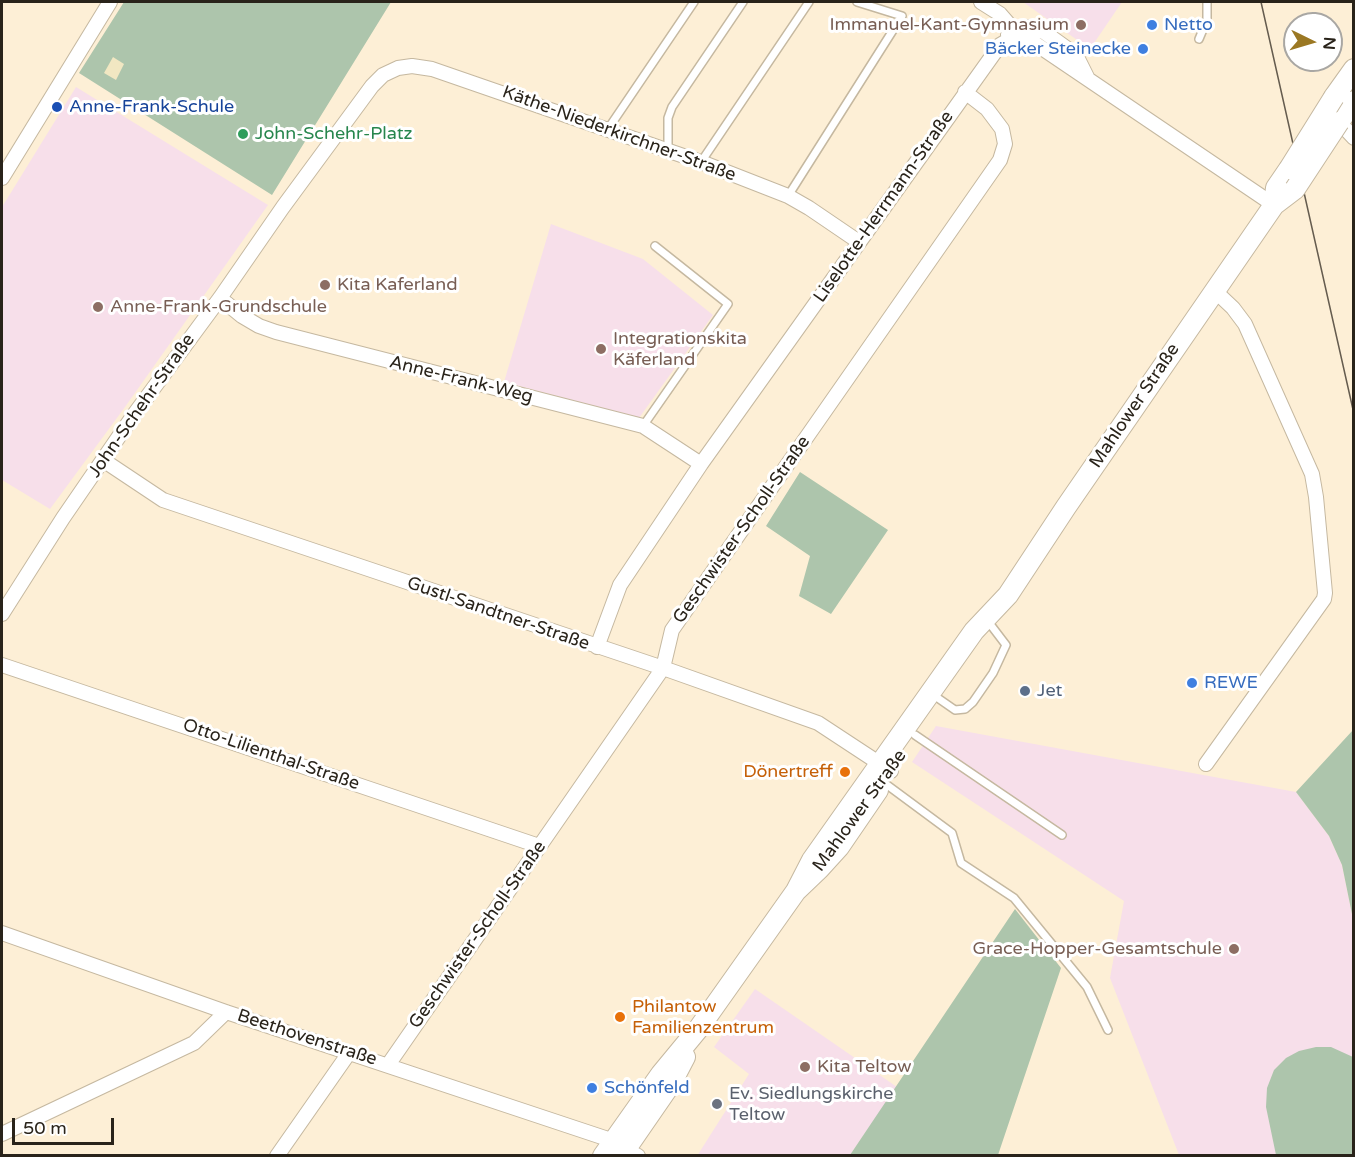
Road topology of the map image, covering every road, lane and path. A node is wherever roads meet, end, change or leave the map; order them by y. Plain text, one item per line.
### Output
1 (110, 2) edge
2 (694, 2) edge
3 (743, 2) edge
4 (809, 2) edge
5 (857, 2) edge
6 (981, 2) edge
7 (1207, 2) edge
8 (1014, 30) junction
9 (1199, 39) dead end
10 (1000, 45) junction
11 (1353, 69) edge
12 (1088, 77) junction
13 (372, 86) joint
14 (965, 92) junction
15 (1344, 99) edge
16 (1339, 122) junction
17 (608, 129) junction
18 (1353, 138) edge
19 (668, 150) junction
20 (701, 162) junction
21 (2, 178) edge
22 (788, 196) junction
23 (1274, 205) junction
24 (860, 242) junction
25 (656, 246) dead end
26 (1215, 291) junction
27 (220, 298) junction
28 (643, 426) junction
29 (104, 460) junction
30 (701, 464) junction
31 (2, 614) edge
32 (994, 616) junction
33 (597, 647) junction
34 (2, 665) edge
35 (663, 668) junction
36 (935, 697) junction
37 (915, 735) junction
38 (1206, 764) dead end
39 (882, 773) junction
40 (1062, 835) dead end
41 (539, 846) junction
42 (2, 933) edge
43 (226, 1012) junction
44 (1108, 1030) dead end
45 (349, 1053) junction
46 (388, 1065) junction
47 (2, 1134) edge
48 (620, 1151) edge
49 (278, 1155) edge

1 - 21 street
2 - 17 lane
3 - 19 lane
4 - 20 lane
5 - 22 lane
6 - 8 street
7 - 9 lane
8 - 10 street, Liselotte-Herrmann-Straße
8 - 12 street
10 - 12 street
10 - 14 street, Liselotte-Herrmann-Straße
11 - 15 main road, Mahlower Straße
12 - 23 street
13 - 17 street, Käthe-Niederkirchner-Straße
13 - 27 street, John-Schehr-Straße
14 - 24 street, Liselotte-Herrmann-Straße
14 - 35 street, Geschwister-Scholl-Straße
15 - 16 main road, Mahlower Straße
15 - 23 main road, Mahlower Straße, bridge
16 - 18 street
16 - 23 main road, Mahlower Straße, bridge
17 - 19 street, Käthe-Niederkirchner-Straße
19 - 20 street, Käthe-Niederkirchner-Straße
20 - 22 street, Käthe-Niederkirchner-Straße
22 - 24 street, Käthe-Niederkirchner-Straße
23 - 26 main road, Mahlower Straße
24 - 30 street, Liselotte-Herrmann-Straße
25 - 28 lane
26 - 32 main road, Mahlower Straße
26 - 38 street
27 - 28 street, Anne-Frank-Weg
27 - 29 street, John-Schehr-Straße
28 - 30 street, Anne-Frank-Weg
29 - 31 street, John-Schehr-Straße
29 - 33 street, Gustl-Sandtner-Straße
30 - 33 street, Liselotte-Herrmann-Straße
32 - 36 main road, Mahlower Straße
32 - 36 lane
33 - 35 street, Gustl-Sandtner-Straße
34 - 41 street, Otto-Lilienthal-Straße
35 - 39 street, Gustl-Sandtner-Straße
35 - 41 street, Geschwister-Scholl-Straße
36 - 37 main road, Mahlower Straße
36 - 39 main road, Mahlower Straße
37 - 39 main road, Mahlower Straße
37 - 40 lane
39 - 44 lane
39 - 48 main road, Mahlower Straße
41 - 46 street, Geschwister-Scholl-Straße
42 - 43 street, Beethovenstraße
43 - 45 street, Beethovenstraße
43 - 47 street
45 - 46 street, Beethovenstraße
45 - 49 street
46 - 48 street, Beethovenstraße

